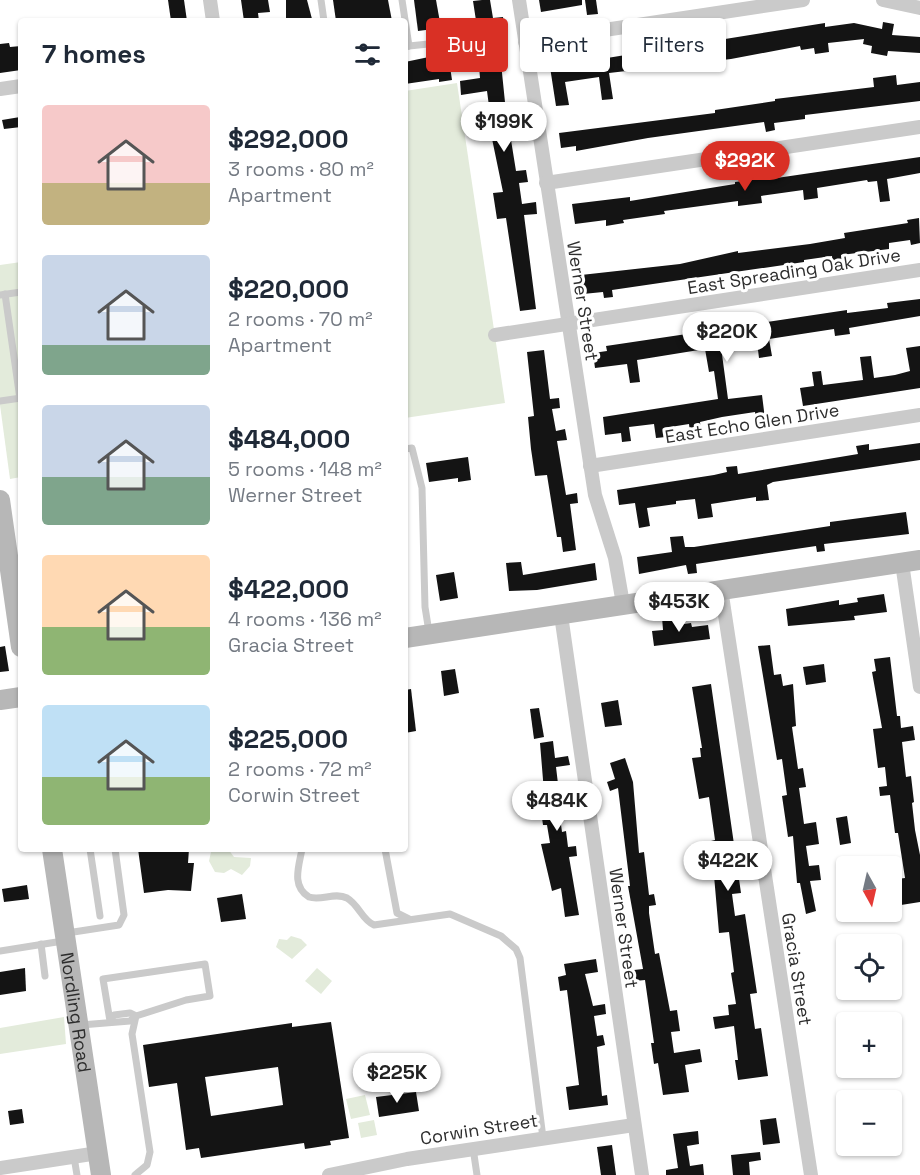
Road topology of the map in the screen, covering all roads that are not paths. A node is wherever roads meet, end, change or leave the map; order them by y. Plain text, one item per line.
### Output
1 (210, 0) edge
2 (321, 0) edge
3 (402, 0) edge
4 (519, 0) edge
5 (803, 0) edge
6 (883, 0) edge
7 (920, 8) edge
8 (213, 18) edge
9 (324, 18) edge
10 (404, 18) edge
11 (522, 18) edge
12 (610, 29) edge
13 (426, 44) edge
14 (408, 46) edge
15 (529, 72) edge
16 (18, 86) edge
17 (0, 89) edge
18 (920, 127) edge
19 (546, 183) junction
20 (920, 270) edge
21 (18, 292) edge
22 (2, 295) edge
23 (568, 324) junction
24 (495, 335) dead end
25 (18, 382) edge
26 (18, 398) edge
27 (0, 401) edge
28 (920, 415) edge
29 (408, 449) edge
30 (590, 466) junction
31 (0, 500) edge
32 (9, 547) edge
33 (911, 562) edge
34 (721, 590) junction
35 (623, 604) junction
36 (561, 615) junction
37 (18, 622) edge
38 (429, 635) junction
39 (408, 638) edge
40 (920, 687) edge
41 (18, 697) edge
42 (0, 700) edge
43 (52, 852) edge
44 (90, 852) edge
45 (115, 852) edge
46 (302, 852) edge
47 (386, 852) edge
48 (100, 916) dead end
49 (411, 919) junction
50 (65, 937) junction
51 (41, 944) junction
52 (0, 951) edge
53 (45, 976) dead end
54 (136, 1016) junction
55 (110, 1021) junction
56 (78, 1025) junction
57 (634, 1125) junction
58 (543, 1138) junction
59 (473, 1148) junction
60 (98, 1153) junction
61 (74, 1157) junction
62 (0, 1168) edge
63 (77, 1175) edge
64 (101, 1175) edge
65 (135, 1175) edge
66 (329, 1175) edge
67 (477, 1175) edge
68 (642, 1175) edge
69 (811, 1175) edge

1 - 8 street
2 - 9 lane
3 - 10 lane
4 - 11 street, Werner Street
5 - 12 street
6 - 7 street
13 - 14 lane
15 - 19 street, Werner Street
16 - 17 street
18 - 19 street
19 - 23 street, Werner Street
20 - 23 street, East Spreading Oak Drive
21 - 22 lane
22 - 25 lane
23 - 24 street, East Spreading Oak Drive
23 - 30 street, Werner Street
26 - 27 lane
28 - 30 street, East Echo Glen Drive
29 - 38 lane
30 - 35 street, Werner Street
31 - 32 street
32 - 37 street
33 - 34 street
33 - 40 street
34 - 35 street
34 - 69 street, Gracia Street
35 - 36 street
36 - 38 street
36 - 57 street, Werner Street
38 - 39 street
41 - 42 street
43 - 50 street, Nordling Road
44 - 48 lane
45 - 50 lane
46 - 49 lane
47 - 49 lane
49 - 58 lane
50 - 51 lane
50 - 56 street, Nordling Road
51 - 52 lane
51 - 53 lane
54 - 55 lane
54 - 55 lane
54 - 65 lane
55 - 56 lane
56 - 60 street, Nordling Road
57 - 58 street, Corwin Street
57 - 68 street, Werner Street
58 - 59 street, Corwin Street
59 - 66 street, Corwin Street
59 - 67 lane
60 - 61 street
60 - 64 street, Nordling Road
61 - 62 street
61 - 63 lane

